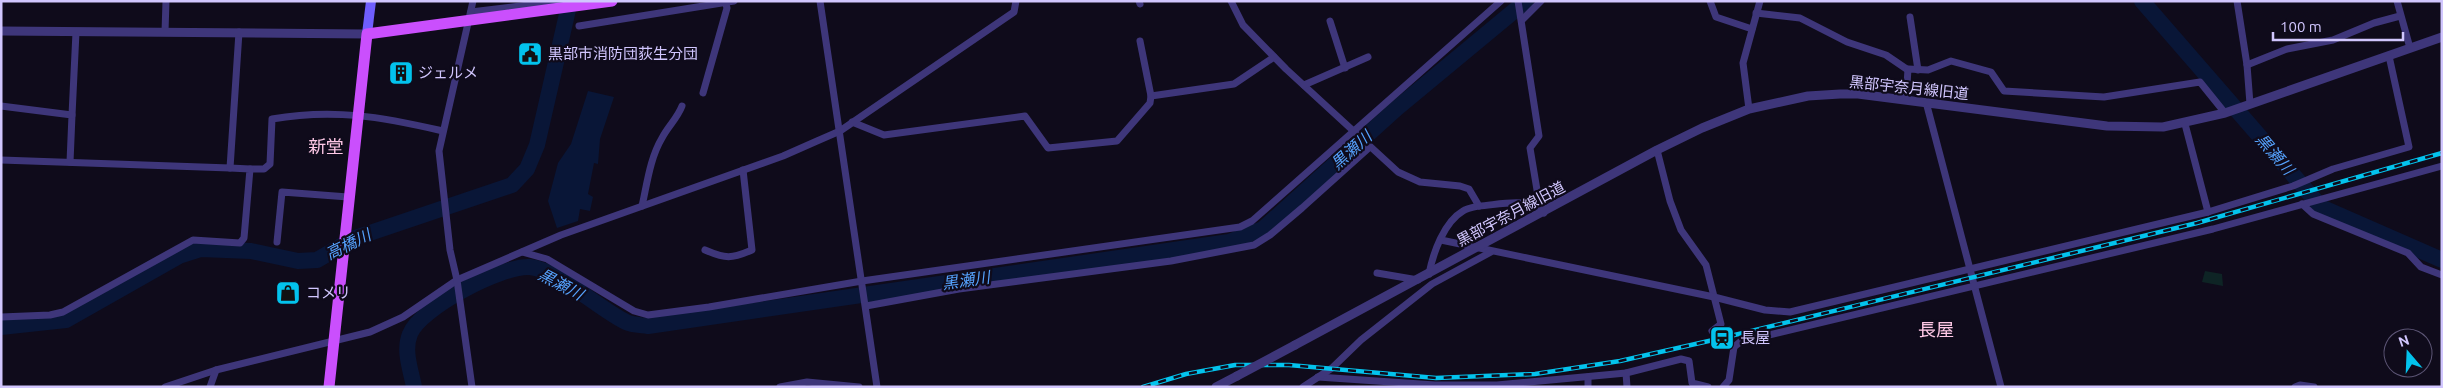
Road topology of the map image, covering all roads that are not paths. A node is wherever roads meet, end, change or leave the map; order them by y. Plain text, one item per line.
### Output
1 (166, 1) edge
2 (371, 1) edge
3 (474, 1) edge
4 (560, 1) edge
5 (612, 1) edge
6 (734, 1) edge
7 (820, 1) edge
8 (1016, 1) edge
9 (1231, 1) edge
10 (1501, 1) edge
11 (1518, 1) edge
12 (1541, 1) edge
13 (1710, 1) edge
14 (1760, 1) edge
15 (2237, 1) edge
16 (2397, 1) edge
17 (725, 2) edge
18 (1756, 13) junction
19 (1910, 16) dead end
20 (2400, 16) junction
21 (470, 17) junction
22 (1521, 17) junction
23 (1330, 21) dead end
24 (578, 26) dead end
25 (1752, 29) junction
26 (1, 31) edge
27 (76, 32) junction
28 (164, 32) junction
29 (239, 32) junction
30 (367, 34) junction
31 (2442, 37) edge
32 (1140, 41) dead end
33 (2410, 48) junction
34 (2389, 56) junction
35 (1274, 57) junction
36 (1368, 57) dead end
37 (2247, 65) junction
38 (1345, 68) junction
39 (1908, 70) junction
40 (1918, 70) junction
41 (1304, 85) junction
42 (703, 93) dead end
43 (1151, 96) junction
44 (1906, 100) junction
45 (1926, 102) junction
46 (2250, 104) junction
47 (1, 106) edge
48 (682, 106) dead end
49 (1748, 109) junction
50 (2225, 113) junction
51 (72, 115) junction
52 (358, 116) junction
53 (852, 122) junction
54 (2186, 124) junction
55 (442, 131) junction
56 (840, 131) junction
57 (1355, 133) junction
58 (1369, 146) junction
59 (1657, 150) junction
60 (1, 160) edge
61 (70, 162) junction
62 (2442, 166) edge
63 (230, 168) junction
64 (250, 169) junction
65 (743, 170) junction
66 (348, 197) junction
67 (2305, 204) junction
68 (642, 206) junction
69 (1479, 206) junction
70 (1542, 210) junction
71 (2208, 212) junction
72 (1441, 240) junction
73 (277, 242) dead end
74 (1476, 249) junction
75 (705, 250) dead end
76 (522, 252) junction
77 (1491, 252) junction
78 (1969, 268) junction
79 (1377, 273) dead end
80 (1429, 274) junction
81 (2442, 275) edge
82 (1418, 280) junction
83 (862, 282) junction
84 (458, 284) junction
85 (1974, 285) junction
86 (1714, 297) junction
87 (866, 308) junction
88 (1, 317) edge
89 (1712, 331) dead end
90 (333, 340) junction
91 (216, 370) junction
92 (1626, 373) junction
93 (1318, 376) junction
94 (1588, 377) junction
95 (1544, 384) edge
96 (1497, 386) edge
97 (165, 387) edge
98 (210, 387) edge
99 (329, 387) edge
100 (472, 387) edge
101 (780, 387) edge
102 (859, 387) edge
103 (877, 387) edge
104 (1216, 387) edge
105 (1303, 387) edge
106 (1588, 387) edge
107 (1627, 387) edge
108 (1708, 387) edge
109 (1724, 387) edge
110 (2001, 387) edge
111 (2295, 387) edge
112 (2314, 387) edge

1 - 28 street
2 - 30 main road
3 - 21 street
4 - 21 street
5 - 21 main road
6 - 17 street
7 - 56 street
8 - 53 street
9 - 35 street
10 - 57 street
11 - 22 street
12 - 22 street
13 - 25 street
14 - 18 street
15 - 37 street
16 - 20 street
17 - 24 street
17 - 42 street
18 - 25 street
18 - 39 street
19 - 40 street
20 - 33 street
20 - 37 street
21 - 30 main road
21 - 55 street
22 - 70 street
23 - 38 street
25 - 49 street
26 - 27 street
27 - 28 street
27 - 51 street
28 - 29 street
29 - 30 street
29 - 63 street
30 - 52 main road
31 - 33 street, 黒部宇奈月線旧道
32 - 43 street
33 - 34 street, 黒部宇奈月線旧道
34 - 46 street, 黒部宇奈月線旧道
34 - 71 street
35 - 41 street
35 - 43 street
36 - 38 street
37 - 46 street
38 - 41 street
39 - 40 street
39 - 44 street
40 - 50 street
41 - 57 street
43 - 53 street
44 - 45 street, 黒部宇奈月線旧道
44 - 49 street, 黒部宇奈月線旧道
45 - 54 street, 黒部宇奈月線旧道
45 - 78 street
46 - 50 street, 黒部宇奈月線旧道
47 - 51 street
48 - 68 street
49 - 59 street, 黒部宇奈月線旧道
50 - 54 street, 黒部宇奈月線旧道
51 - 61 street
52 - 55 street
52 - 64 street
52 - 66 main road
53 - 56 street
54 - 71 street
55 - 84 street
56 - 65 street
56 - 83 street
57 - 58 street
57 - 83 street
58 - 69 street
58 - 87 street
59 - 70 street, 黒部宇奈月線旧道
59 - 86 street
60 - 61 street
61 - 63 street
62 - 67 street
63 - 64 street
64 - 88 street
65 - 68 street
65 - 75 street
66 - 73 street
66 - 90 main road
67 - 81 street
67 - 85 street
68 - 76 street
69 - 70 street
69 - 72 street
70 - 74 street, 黒部宇奈月線旧道
71 - 78 street
72 - 74 street
72 - 80 street
74 - 77 street
74 - 80 street, 黒部宇奈月線旧道
76 - 83 street
76 - 84 street
77 - 86 street
77 - 93 street
78 - 85 street
78 - 86 street
79 - 82 street
80 - 82 street, 黒部宇奈月線旧道
82 - 104 street, 黒部宇奈月線旧道, bridge
83 - 87 street
84 - 90 street
84 - 100 street
85 - 109 street
85 - 110 street
86 - 89 street
87 - 103 street
90 - 91 street
90 - 99 main road
91 - 97 street
91 - 98 street
92 - 94 street
92 - 107 street
92 - 108 street
93 - 96 street
93 - 105 street
94 - 95 street
94 - 106 street
95 - 96 street
101 - 102 street
111 - 112 street

